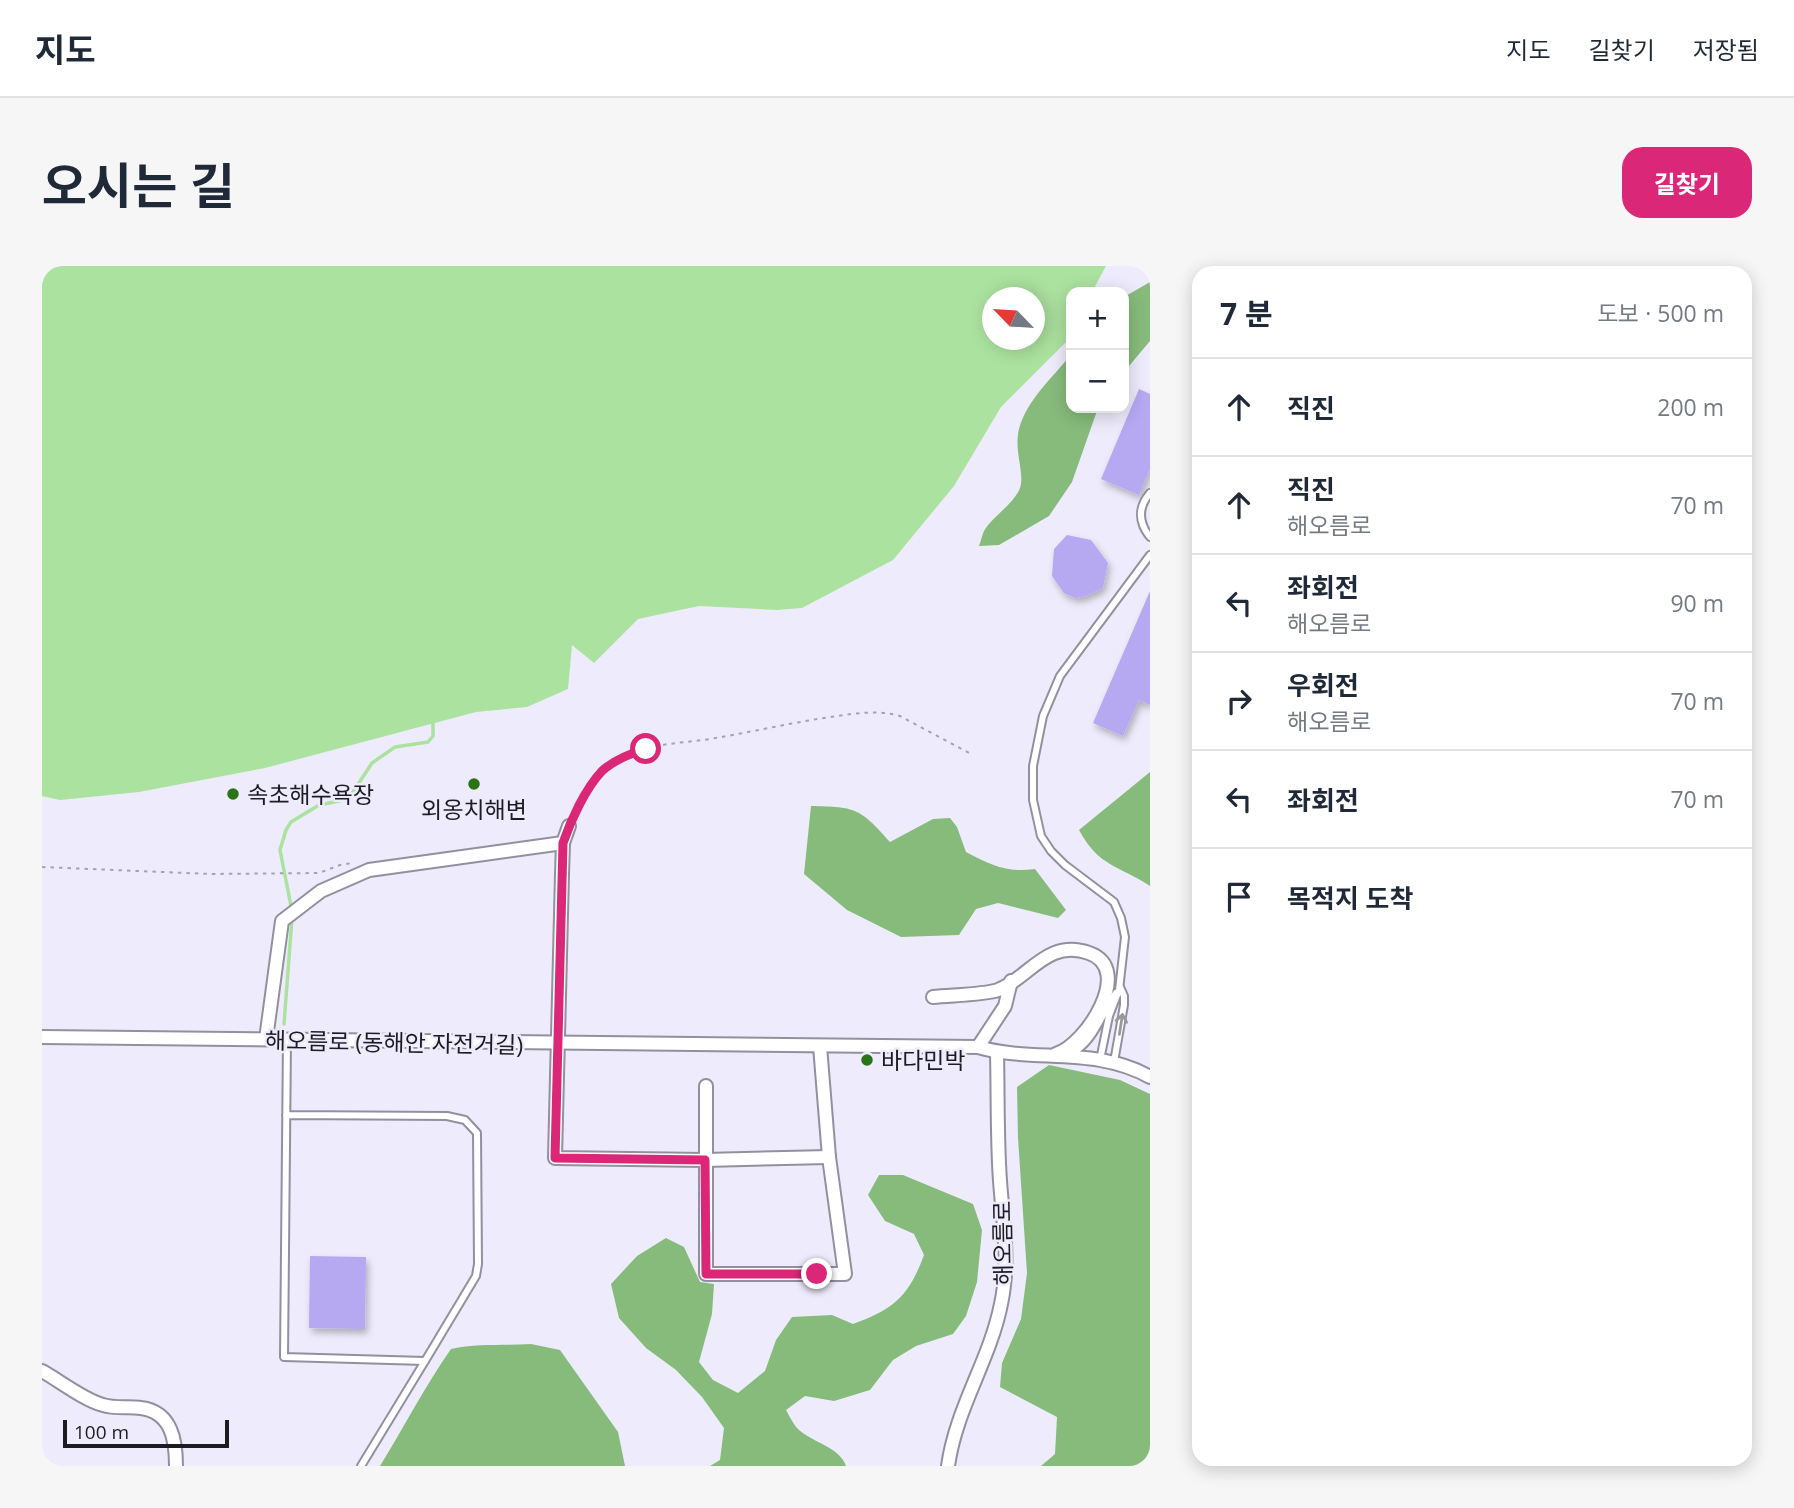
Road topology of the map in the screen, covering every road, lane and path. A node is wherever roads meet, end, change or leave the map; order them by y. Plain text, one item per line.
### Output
1 (1150, 492) edge
2 (1150, 537) edge
3 (1150, 555) edge
4 (971, 754) dead end
5 (569, 826) joint
6 (563, 843) junction
7 (42, 867) edge
8 (305, 873) dead end
9 (1011, 981) junction
10 (1120, 985) junction
11 (933, 997) dead end
12 (42, 1037) edge
13 (266, 1039) junction
14 (287, 1040) junction
15 (557, 1044) junction
16 (820, 1046) junction
17 (978, 1047) junction
18 (997, 1053) junction
19 (1056, 1056) junction
20 (1100, 1060) junction
21 (1114, 1063) junction
22 (1150, 1077) edge
23 (706, 1086) dead end
24 (286, 1115) junction
25 (829, 1157) junction
26 (705, 1160) junction
27 (425, 1361) junction
28 (42, 1371) edge
29 (176, 1466) edge
30 (361, 1466) edge
31 (948, 1466) edge

1 - 2 lane
3 - 10 lane
4 - 5 path
5 - 6 street
6 - 13 street
6 - 15 street
7 - 8 path
9 - 11 street
9 - 17 street
9 - 19 street
10 - 19 lane
10 - 20 lane
21 -> 10 lane
12 - 13 street, 해오름로 (동해안 자전거길)
13 - 14 street, 해오름로 (동해안 자전거길)
14 - 15 street, 해오름로 (동해안 자전거길)
14 - 24 lane
15 - 16 street, 해오름로 (동해안 자전거길)
15 - 26 street
16 - 17 street, 해오름로 (동해안 자전거길)
16 - 25 street
17 - 18 street, 해오름로 (동해안 자전거길)
18 - 19 street, 해오름로 (동해안 자전거길)
18 - 31 street, 해오름로
19 - 20 street, 해오름로 (동해안 자전거길)
20 - 21 street, 해오름로 (동해안 자전거길)
21 - 22 street, 해오름로 (동해안 자전거길)
23 - 26 street
24 - 27 lane
24 - 27 lane
25 - 26 street
25 - 26 street
27 - 30 lane
28 - 29 street

